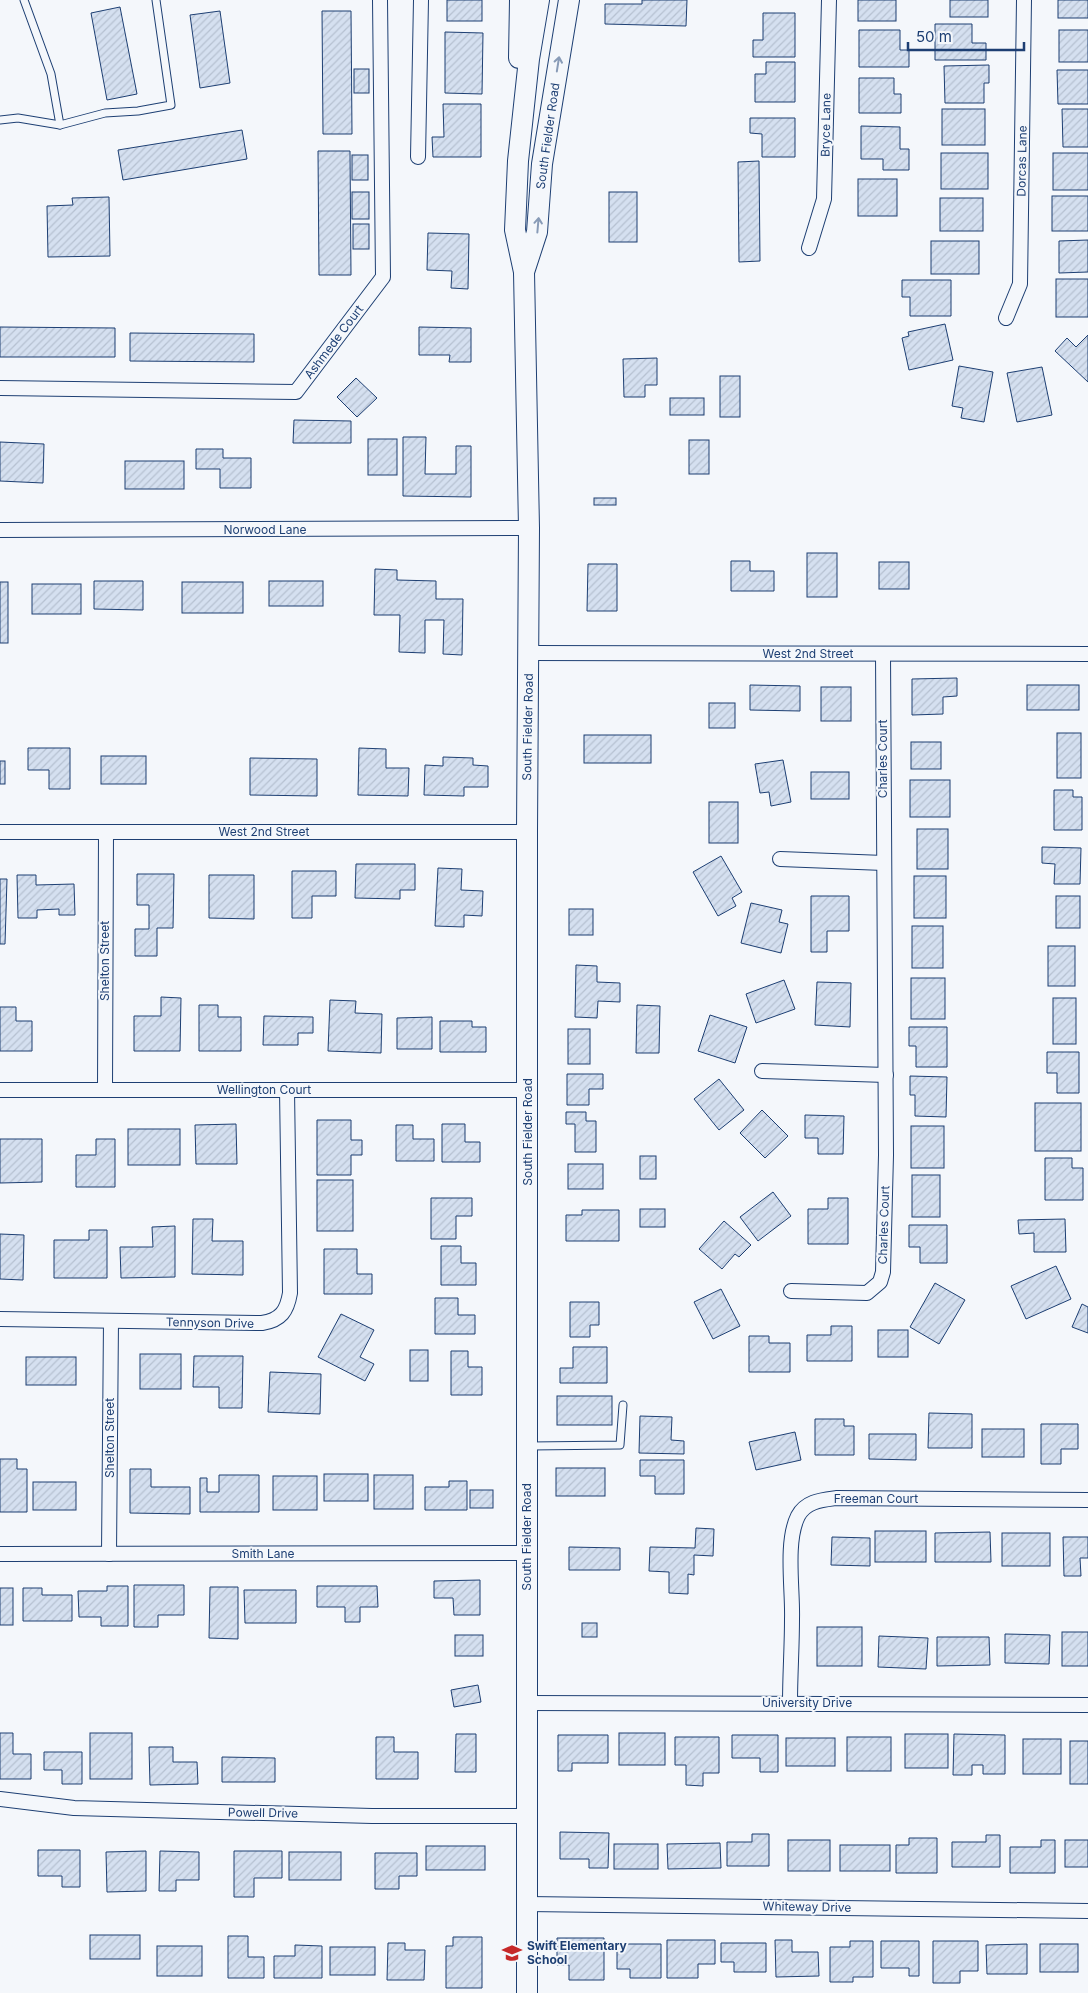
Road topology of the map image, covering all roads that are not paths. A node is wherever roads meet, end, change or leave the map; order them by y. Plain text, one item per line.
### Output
1 (24, 0) edge
2 (156, 0) edge
3 (380, 0) edge
4 (421, 0) edge
5 (520, 0) edge
6 (539, 0) edge
7 (569, 0) edge
8 (829, 0) edge
9 (1024, 0) edge
10 (0, 120) edge
11 (60, 125) junction
12 (418, 157) dead end
13 (518, 161) junction
14 (809, 248) dead end
15 (524, 272) junction
16 (1006, 318) dead end
17 (0, 388) edge
18 (529, 528) junction
19 (0, 530) edge
20 (529, 653) junction
21 (883, 654) junction
22 (1088, 654) edge
23 (0, 832) edge
24 (106, 832) junction
25 (527, 832) junction
26 (780, 859) dead end
27 (884, 863) junction
28 (762, 1071) dead end
29 (886, 1075) junction
30 (0, 1090) edge
31 (105, 1090) junction
32 (287, 1090) junction
33 (528, 1090) junction
34 (792, 1291) dead end
35 (0, 1319) edge
36 (111, 1321) junction
37 (622, 1406) dead end
38 (527, 1446) junction
39 (1088, 1500) edge
40 (527, 1553) junction
41 (0, 1554) edge
42 (109, 1554) junction
43 (526, 1703) junction
44 (790, 1703) junction
45 (1088, 1705) edge
46 (0, 1799) edge
47 (526, 1816) junction
48 (527, 1904) junction
49 (1088, 1911) edge
50 (527, 1993) edge

1 - 11 lane
2 - 11 lane
3 - 17 street, Ashmede Court
4 - 12 street
5 - 13 main road
6 - 13 main road, South Fielder Road
15 -> 7 main road, South Fielder Road
8 - 14 street, Bryce Lane
9 - 16 street, Dorcas Lane
10 - 11 lane
13 - 15 main road, South Fielder Road
15 - 18 main road, South Fielder Road
18 - 19 street, Norwood Lane
18 - 20 main road, South Fielder Road
20 - 21 street, West 2nd Street
20 - 25 main road, South Fielder Road
21 - 22 street, West 2nd Street
21 - 27 street, Charles Court
23 - 24 street, West 2nd Street
24 - 25 street, West 2nd Street
24 - 31 street, Shelton Street
25 - 33 main road, South Fielder Road
26 - 27 street
27 - 29 street, Charles Court
28 - 29 street
29 - 34 street, Charles Court
30 - 31 street, Wellington Court
31 - 32 street, Wellington Court
32 - 33 street, Wellington Court
32 - 36 street, Tennyson Drive
33 - 38 main road, South Fielder Road
35 - 36 street, Tennyson Drive
36 - 42 street, Shelton Street
37 - 38 lane
38 - 40 main road, South Fielder Road
39 - 44 street, Freeman Court
40 - 42 street, Smith Lane
40 - 43 main road, South Fielder Road
41 - 42 street, Smith Lane
43 - 44 street, University Drive
43 - 47 main road, South Fielder Road
44 - 45 street, University Drive
46 - 47 street, Powell Drive
47 - 48 main road, South Fielder Road
48 - 49 street, Whiteway Drive
48 - 50 main road, South Fielder Road

